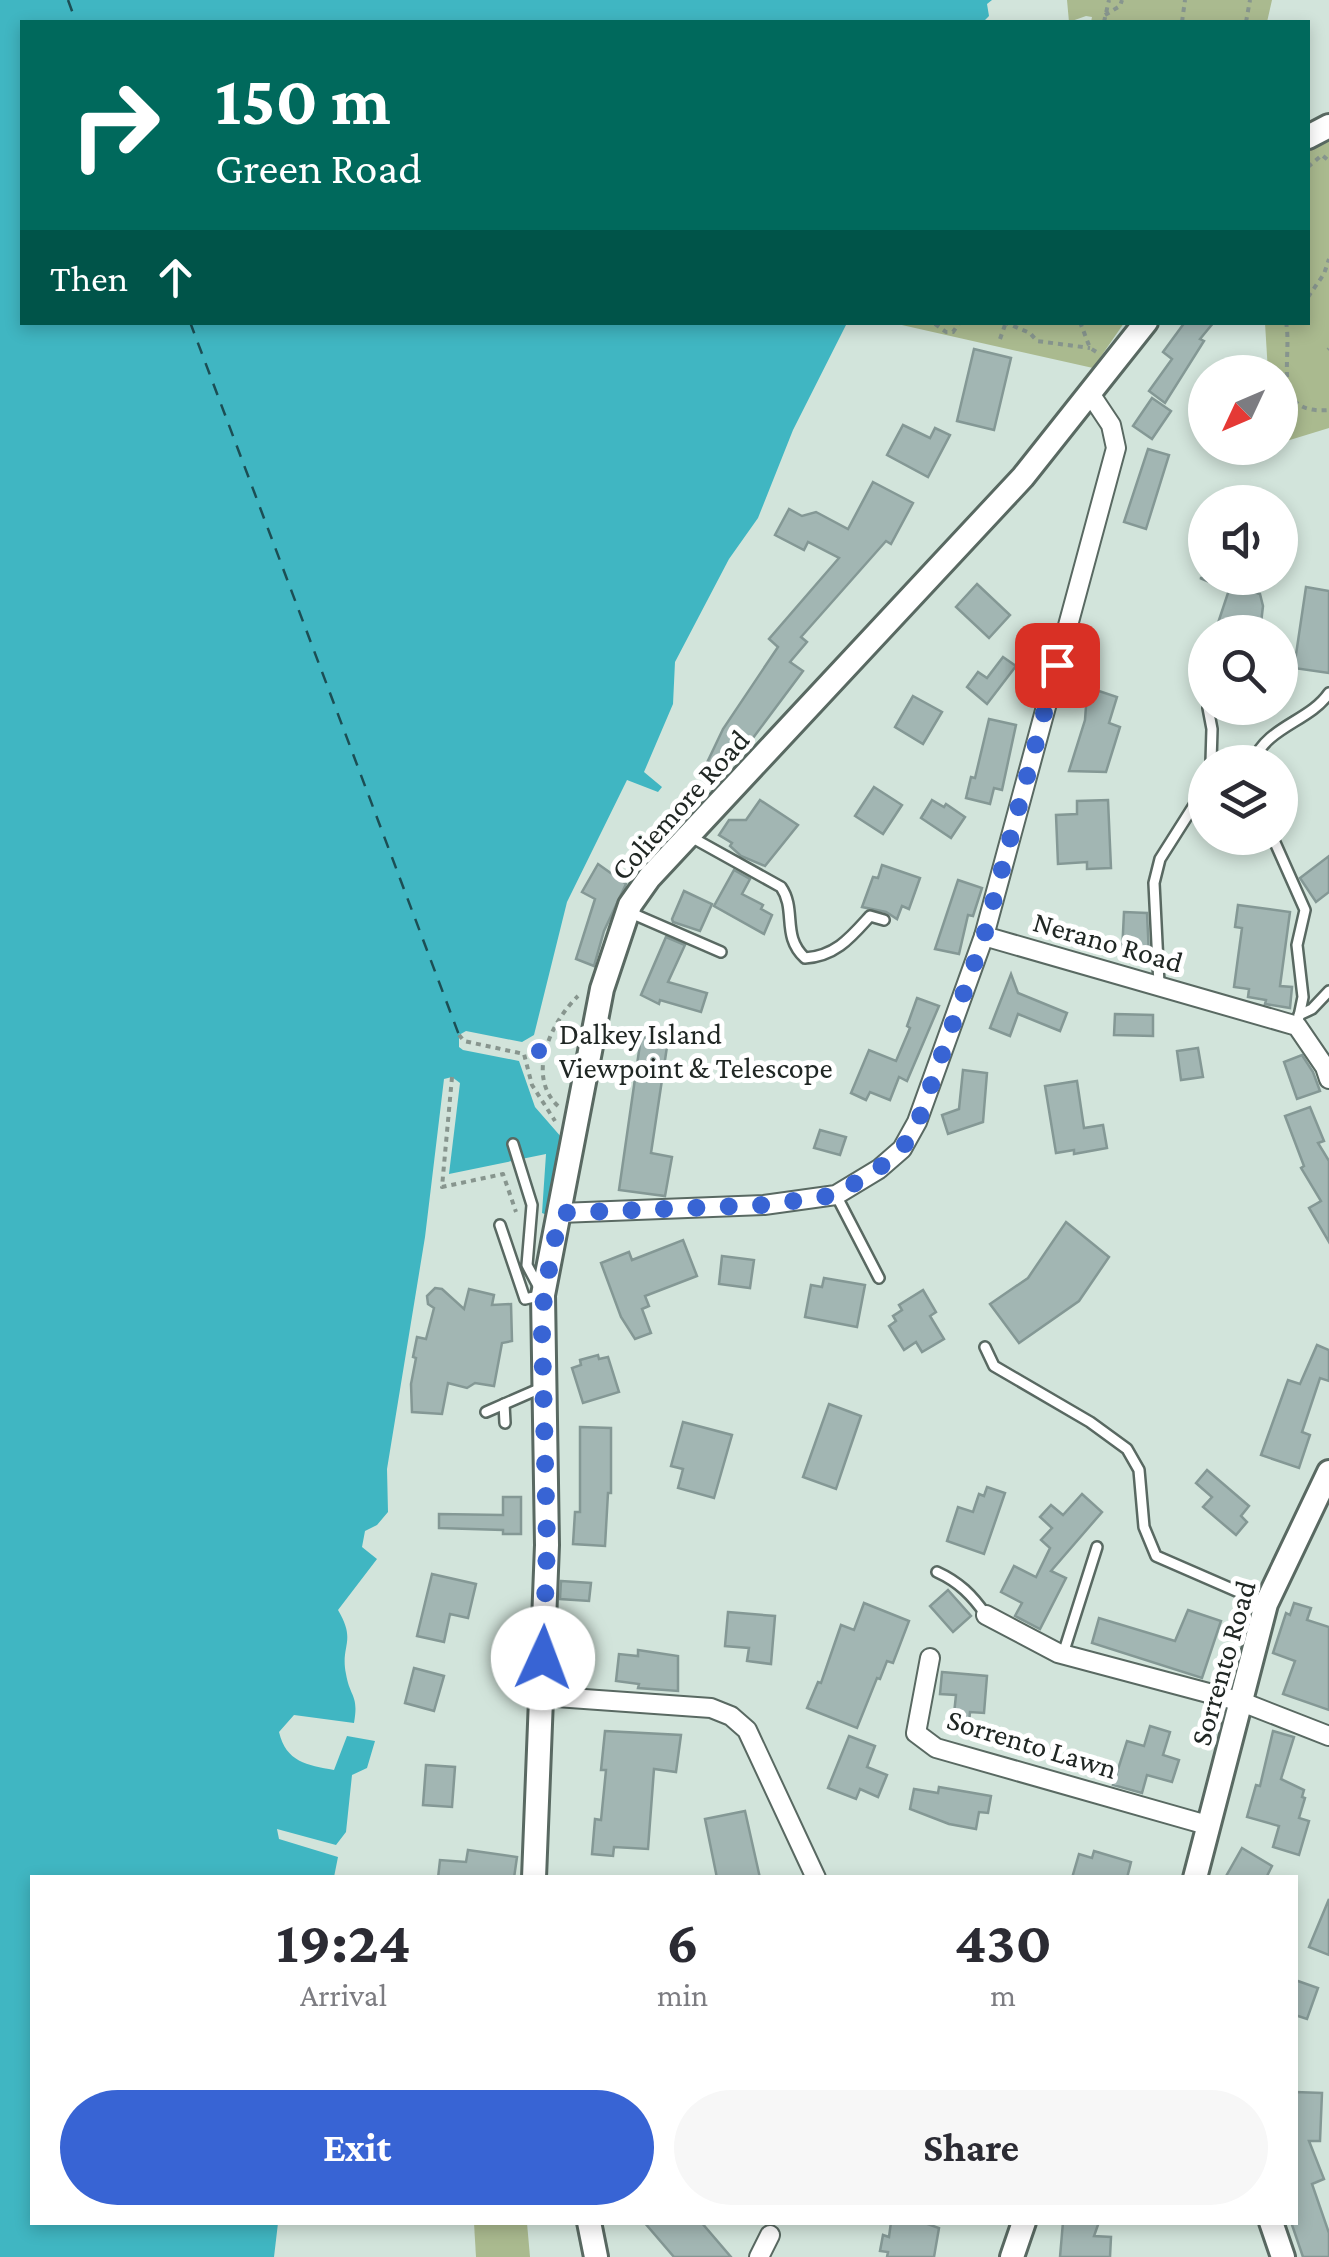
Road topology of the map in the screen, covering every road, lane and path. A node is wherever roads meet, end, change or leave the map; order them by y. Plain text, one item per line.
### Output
1 (1108, 0) edge
2 (1122, 0) edge
3 (1104, 19) edge
4 (1329, 161) edge
5 (1310, 165) edge
6 (1329, 259) edge
7 (1310, 294) edge
8 (937, 325) edge
9 (958, 325) edge
10 (1004, 325) edge
11 (1010, 325) edge
12 (1081, 325) edge
13 (1144, 325) edge
14 (1286, 325) edge
15 (1000, 339) dead end
16 (1090, 348) junction
17 (1116, 363) junction
18 (1091, 395) junction
19 (1329, 410) edge
20 (1329, 693) edge
21 (1263, 745) edge
22 (1188, 815) edge
23 (688, 836) junction
24 (1281, 855) edge
25 (628, 912) junction
26 (884, 920) dead end
27 (984, 936) junction
28 (721, 952) dead end
29 (1159, 984) junction
30 (602, 989) junction
31 (1329, 991) edge
32 (1298, 1021) junction
33 (459, 1035) dead end
34 (452, 1077) dead end
35 (1329, 1079) edge
36 (577, 1129) junction
37 (513, 1144) dead end
38 (836, 1195) junction
39 (560, 1213) junction
40 (518, 1220) dead end
41 (500, 1225) dead end
42 (879, 1278) dead end
43 (544, 1295) junction
44 (986, 1346) dead end
45 (544, 1387) junction
46 (504, 1404) junction
47 (486, 1412) dead end
48 (504, 1423) dead end
49 (1329, 1472) edge
50 (1098, 1547) dead end
51 (936, 1572) dead end
52 (1266, 1604) junction
53 (986, 1615) joint
54 (1062, 1655) junction
55 (930, 1658) dead end
56 (542, 1696) junction
57 (1242, 1702) junction
58 (1329, 1736) edge
59 (1208, 1825) junction
60 (534, 1875) edge
61 (815, 1875) edge
62 (1196, 1875) edge
63 (590, 2225) edge
64 (1023, 2225) edge
65 (1272, 2225) edge
66 (770, 2235) dead end
67 (596, 2257) edge
68 (760, 2257) edge
69 (1012, 2257) edge
70 (1283, 2257) edge

1 - 3 path
2 - 3 path
4 - 5 path
6 - 7 path
8 - 9 path
10 - 15 path
11 - 16 path
12 - 16 path
13 - 17 street, Coliemore Road
14 - 19 path
16 - 17 path
17 - 18 street, Coliemore Road
18 - 23 street, Coliemore Road
18 - 27 street, Nerano Road
20 - 21 lane
22 - 29 lane
23 - 25 street, Coliemore Road
23 - 26 lane
24 - 32 lane
25 - 28 lane
25 - 30 street, Coliemore Road
27 - 29 street, Nerano Road
27 - 38 street
29 - 32 street, Nerano Road
30 - 36 street, Coliemore Road
30 - 36 path
31 - 32 lane
32 - 35 street
33 - 36 path
34 - 40 path
36 - 39 street, Coliemore Road
37 - 43 lane
38 - 39 street
38 - 42 lane
39 - 43 street, Coliemore Road
41 - 43 lane
43 - 45 street, Coliemore Road
44 - 52 lane
45 - 46 lane
45 - 56 street, Coliemore Road
46 - 47 lane
46 - 48 lane
49 - 52 street, Sorrento Road
50 - 54 lane
51 - 53 lane
52 - 57 street, Sorrento Road
53 - 54 street
54 - 57 street
55 - 59 street, Sorrento Lawn
56 - 60 street, Coliemore Road
56 - 61 street
57 - 58 street
57 - 59 street, Sorrento Road
59 - 62 street, Sorrento Road
63 - 67 street
64 - 69 street
65 - 70 street
66 - 68 street

